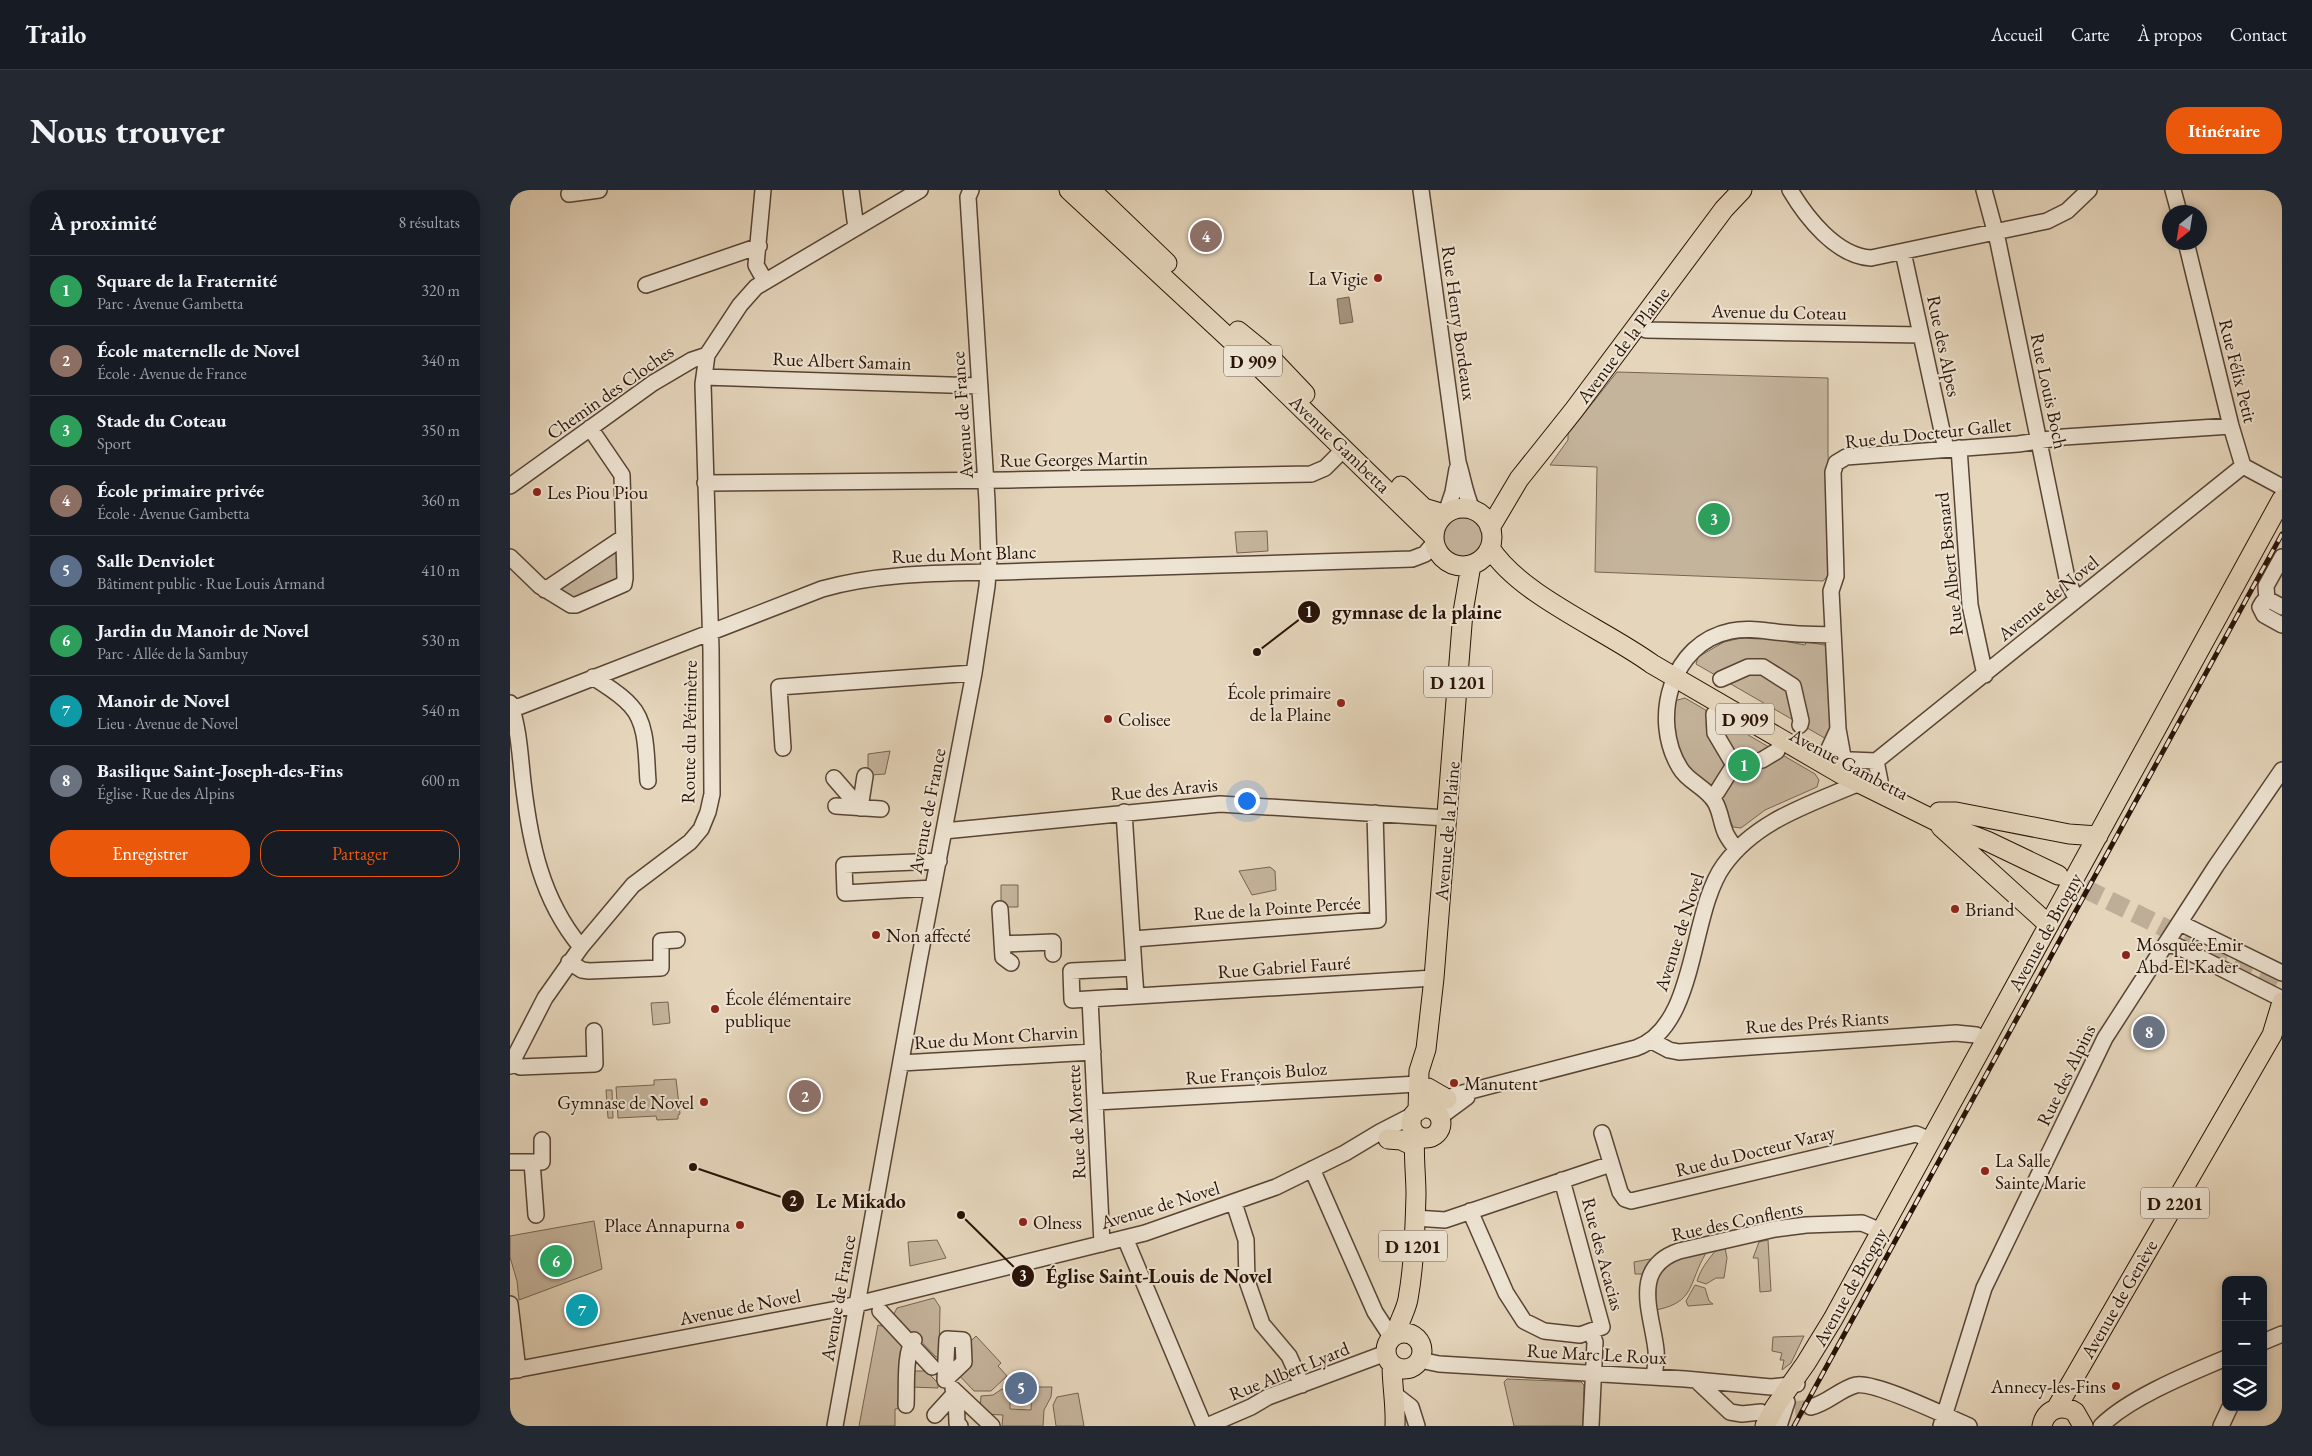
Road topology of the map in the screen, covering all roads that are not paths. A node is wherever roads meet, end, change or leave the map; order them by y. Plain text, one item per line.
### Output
1 (599, 190) edge
2 (763, 190) edge
3 (851, 190) edge
4 (920, 190) edge
5 (1069, 190) edge
6 (1091, 190) edge
7 (1421, 190) edge
8 (1733, 190) edge
9 (1742, 190) edge
10 (1790, 190) edge
11 (1984, 190) edge
12 (2089, 190) edge
13 (2173, 190) edge
14 (968, 192) edge
15 (569, 194) dead end
16 (2177, 205) edge
17 (1724, 209) junction
18 (856, 228) junction
19 (1996, 233) junction
20 (759, 246) junction
21 (2188, 250) edge
22 (1903, 252) junction
23 (765, 281) junction
24 (646, 284) dead end
25 (1638, 324) junction
26 (1921, 335) junction
27 (707, 356) junction
28 (704, 377) junction
29 (980, 386) junction
30 (2231, 426) junction
31 (590, 428) junction
32 (2039, 441) junction
33 (1952, 448) junction
34 (1344, 449) junction
35 (1458, 462) junction
36 (2243, 466) junction
37 (1519, 479) junction
38 (986, 480) junction
39 (705, 482) junction
40 (510, 486) edge
41 (2282, 487) edge
42 (2282, 499) edge
43 (1474, 510) junction
44 (1445, 514) junction
45 (1490, 528) junction
46 (624, 536) junction
47 (1434, 540) junction
48 (1490, 548) junction
49 (510, 557) edge
50 (2282, 557) edge
51 (1444, 560) junction
52 (1473, 564) junction
53 (988, 572) junction
54 (545, 590) junction
55 (1539, 594) junction
56 (2077, 600) junction
57 (2267, 601) junction
58 (2282, 607) edge
59 (1463, 612) junction
60 (2282, 625) edge
61 (710, 633) junction
62 (1833, 634) junction
63 (1677, 673) junction
64 (974, 674) junction
65 (1985, 675) junction
66 (593, 677) junction
67 (1721, 679) dead end
68 (511, 706) edge
69 (1714, 714) dead end
70 (1800, 725) dead end
71 (1838, 729) junction
72 (783, 748) dead end
73 (1777, 751) dead end
74 (1827, 753) junction
75 (1876, 761) junction
76 (1844, 762) junction
77 (1734, 765) junction
78 (2282, 770) edge
79 (866, 776) dead end
80 (834, 778) dead end
81 (1880, 781) junction
82 (648, 782) dead end
83 (1860, 784) junction
84 (1716, 792) dead end
85 (836, 806) dead end
86 (860, 808) junction
87 (881, 809) dead end
88 (1124, 812) junction
89 (1375, 813) junction
90 (1943, 815) junction
91 (1447, 818) junction
92 (944, 831) junction
93 (2069, 834) junction
94 (2098, 836) junction
95 (1737, 850) junction
96 (2086, 857) junction
97 (938, 861) junction
98 (2058, 875) tunnel mouth
99 (933, 888) junction
100 (1000, 909) dead end
101 (2050, 925) junction
102 (2173, 933) junction
103 (1133, 939) junction
104 (677, 940) dead end
105 (1002, 944) junction
106 (581, 946) junction
107 (1053, 954) dead end
108 (569, 962) junction
109 (1011, 963) dead end
110 (1134, 968) junction
111 (2282, 973) edge
112 (1434, 978) junction
113 (1136, 996) junction
114 (2282, 996) edge
115 (1090, 999) junction
116 (2282, 1002) edge
117 (2277, 1029) edge
118 (594, 1031) dead end
119 (1986, 1040) junction
120 (1652, 1041) junction
121 (1093, 1052) junction
122 (901, 1063) junction
123 (511, 1064) edge
124 (1423, 1086) junction
125 (1474, 1092) junction
126 (1447, 1099) junction
127 (1096, 1102) junction
128 (1422, 1123) junction
129 (1602, 1133) dead end
130 (1388, 1139) joint
131 (542, 1140) dead end
132 (1931, 1140) junction
133 (1345, 1153) junction
134 (510, 1162) edge
135 (532, 1162) junction
136 (1611, 1164) junction
137 (1312, 1169) junction
138 (1562, 1180) junction
139 (1234, 1203) junction
140 (1470, 1211) junction
141 (536, 1215) dead end
142 (1415, 1218) junction
143 (1881, 1232) junction
144 (1125, 1238) junction
145 (1102, 1244) junction
146 (1408, 1301) junction
147 (510, 1304) edge
148 (856, 1304) junction
149 (880, 1311) dead end
150 (1592, 1332) junction
151 (2282, 1334) edge
152 (2267, 1340) edge
153 (912, 1342) junction
154 (1399, 1353) junction
155 (2222, 1360) edge
156 (1806, 1363) junction
157 (514, 1370) edge
158 (937, 1372) junction
159 (1594, 1373) junction
160 (1654, 1377) junction
161 (1696, 1380) junction
162 (1713, 1381) junction
163 (1735, 1383) junction
164 (1302, 1385) junction
165 (968, 1396) junction
166 (1775, 1401) edge
167 (1724, 1404) junction
168 (906, 1405) dead end
169 (1396, 1407) edge
170 (1811, 1407) tunnel mouth
171 (2228, 1411) edge
172 (935, 1415) dead end
173 (2072, 1415) edge
174 (1943, 1421) edge
175 (2105, 1422) edge
176 (835, 1426) edge
177 (960, 1426) edge
178 (992, 1426) edge
179 (1205, 1426) edge
180 (1417, 1426) edge
181 (1591, 1426) edge
182 (1738, 1426) edge
183 (1779, 1426) edge
184 (1969, 1426) edge
185 (2042, 1426) edge
186 (2221, 1426) edge

1 - 15 street
2 - 20 street
3 - 18 street
4 - 18 street
5 - 34 main road, Avenue Gambetta / D 909
6 - 44 main road, Avenue Gambetta / D 909
7 - 35 street, Rue Henry Bordeaux
8 - 17 main road, Avenue de la Plaine
9 - 17 main road, Avenue de la Plaine
10 - 22 street
11 - 19 street, Rue Louis Boch
12 - 19 street
13 - 16 street
14 - 29 street, Avenue de France
17 - 25 main road, Avenue de la Plaine
18 - 23 street
19 - 22 street
19 - 32 street, Rue Louis Boch
20 - 23 street
20 - 24 street
21 - 30 street, Rue Félix Petit
22 - 26 street, Rue des Alpes
23 - 27 street
25 - 26 street, Avenue du Coteau
25 - 37 main road, Avenue de la Plaine
26 - 33 street, Rue des Alpes
27 - 28 street, Route du Périmètre
27 - 31 street, Chemin des Cloches
28 - 29 street, Rue Albert Samain
28 - 39 street, Route du Périmètre
29 - 38 street, Avenue de France
30 - 32 street, Rue du Docteur Gallet
30 - 36 street, Rue Félix Petit
31 - 40 street, Chemin des Cloches
31 - 46 street
32 - 33 street, Rue du Docteur Gallet
32 - 56 street, Rue Louis Boch
33 - 62 street, Rue du Docteur Gallet
33 - 65 street, Rue Albert Besnard
34 - 38 street, Rue Georges Martin
34 - 47 main road, Avenue Gambetta / D 909
35 - 43 street, Rue Henry Bordeaux
35 - 44 street, Rue Henry Bordeaux
36 - 41 street
36 - 56 street, Avenue de Novel
37 - 43 main road, Avenue de la Plaine
37 - 45 main road, Avenue de la Plaine
38 - 39 street, Rue Georges Martin
38 - 53 street, Avenue de France
39 - 61 street, Route du Périmètre
42 - 94 main road, Avenue de Brogny
43 - 44 main road
43 - 45 main road
44 - 47 main road
45 - 48 main road
46 - 54 street
46 - 54 street
47 - 51 main road
47 - 53 street, Rue du Mont Blanc
48 - 52 main road
48 - 55 main road, Avenue Gambetta / D 909
49 - 54 street
50 - 57 street
51 - 52 main road
51 - 59 main road, Avenue de la Plaine / D 1201
52 - 55 main road, Avenue Gambetta / D 909
52 - 59 main road, Avenue de la Plaine / D 1201
53 - 61 street, Rue du Mont Blanc
53 - 64 street, Avenue de France
55 - 63 main road, Avenue Gambetta / D 909
56 - 65 street, Avenue de Novel
57 - 58 street
57 - 60 street
59 - 91 main road, Avenue de la Plaine / D 1201
61 - 66 street, Rue du Mont Blanc
61 - 106 street, Route du Périmètre
62 - 63 street
62 - 71 street, Rue du Docteur Gallet
63 - 74 main road, Avenue Gambetta / D 909
63 - 83 main road, Avenue Gambetta / D 909
63 - 95 street
64 - 72 street
64 - 92 street, Avenue de France
65 - 75 street, Avenue de Novel
66 - 68 street, Rue du Mont Blanc
66 - 82 street
67 - 70 street
68 - 106 street
69 - 77 street
71 - 74 street, Rue du Docteur Gallet
71 - 76 street, Rue du Docteur Gallet
73 - 77 street
74 - 76 main road, Avenue Gambetta / D 909
75 - 76 street
75 - 81 street
76 - 81 main road, Avenue Gambetta / D 909
77 - 84 street
78 - 102 street, Rue des Alpins
79 - 86 street
80 - 86 street
81 - 90 main road, Avenue Gambetta / D 909
83 - 90 main road, Avenue Gambetta / D 909
83 - 95 street, Avenue de Novel
85 - 86 street
86 - 87 street
88 - 89 street, Rue des Aravis
88 - 92 street, Rue des Aravis
88 - 103 street
89 - 91 street, Rue des Aravis
89 - 103 street, Rue de la Pointe Percée
90 - 93 main road
90 - 98 main road, Avenue Gambetta / D 909
90 - 101 main road
91 - 112 main road, Avenue de la Plaine / D 1201
92 - 97 street, Avenue de France
93 - 94 main road
93 - 96 main road
94 - 96 main road, Avenue de Brogny
95 - 120 street, Avenue de Novel
96 - 101 main road, Avenue de Brogny
97 - 99 street, Avenue de France
97 - 99 street
99 - 122 street, Avenue de France
100 - 105 street
101 - 119 main road, Avenue de Brogny
102 - 111 street
102 - 114 street
102 - 174 street, Rue des Alpins
103 - 110 street
104 - 108 street
105 - 107 street
105 - 109 street
106 - 108 street, Route du Périmètre
108 - 123 street, Route du Périmètre
110 - 113 street
110 - 115 street
112 - 113 street, Rue Gabriel Fauré
112 - 124 main road, Avenue de la Plaine / D 1201
113 - 115 street
115 - 121 street, Rue de Morette
116 - 117 main road, Avenue de Genève / D 2201
117 - 173 main road, Avenue de Genève / D 2201
118 - 123 street
119 - 120 street, Rue des Prés Riants
119 - 132 main road, Avenue de Brogny
120 - 125 street, Avenue de Novel
121 - 122 street, Rue du Mont Charvin
121 - 127 street, Rue de Morette
122 - 148 street, Avenue de France
124 - 126 main road
124 - 127 street, Rue François Buloz
124 - 128 main road, Avenue de la Plaine / D 1201
125 - 126 street, Avenue de Novel
125 - 128 street, Avenue de Novel
126 - 128 street, Avenue de Novel
127 - 145 street, Rue de Morette
128 - 130 main road
128 - 133 street, Avenue de Novel
128 - 142 main road, Avenue de la Plaine / D 1201
129 - 136 street, Rue du Docteur Varay
130 - 133 street, Avenue de Novel
131 - 135 street
132 - 136 street, Rue du Docteur Varay
132 - 143 main road, Avenue de Brogny
133 - 137 street, Avenue de Novel
134 - 135 street
135 - 141 street
136 - 138 street
137 - 139 street, Avenue de Novel
137 - 154 street
138 - 140 street
138 - 150 street, Rue des Acacias
139 - 144 street, Avenue de Novel
139 - 164 street
140 - 142 street
140 - 150 street, Rue des Acacias
142 - 146 main road, Avenue de la Plaine / D 1201
143 - 156 main road, Avenue de Brogny
143 - 160 street, Rue des Conflents
144 - 145 street, Avenue de Novel
144 - 179 street
145 - 148 street, Avenue de Novel
146 - 154 main road, Avenue de la Plaine / D 1201
146 - 154 main road, Avenue de la Plaine / D 1201
147 - 157 street
148 - 157 street, Avenue de Novel
148 - 176 street, Avenue de France
149 - 153 street
150 - 159 street, Rue des Acacias
151 - 152 street
153 - 158 street
153 - 168 street
154 - 159 street, Rue Marc Le Roux
154 - 164 street, Rue Albert Lyard
154 - 169 main road, Avenue de la Plaine / D 1201
155 - 175 street
156 - 166 main road, Avenue de Brogny
156 - 166 street
158 - 158 street
158 - 165 street
159 - 160 street, Rue Marc Le Roux
159 - 181 street, Rue des Acacias
160 - 161 street, Rue Marc Le Roux
161 - 162 street, Rue Marc Le Roux
161 - 167 street
162 - 163 street, Rue Marc Le Roux
162 - 167 street
163 - 166 street, Rue Marc Le Roux
163 - 167 street
164 - 179 street, Rue Albert Lyard
165 - 172 street
165 - 177 street
165 - 178 street
166 - 167 street
166 - 182 street
166 - 183 main road, Avenue de Brogny
169 - 180 street
170 - 174 street
171 - 186 street
173 - 175 street
173 - 185 main road
174 - 184 street

